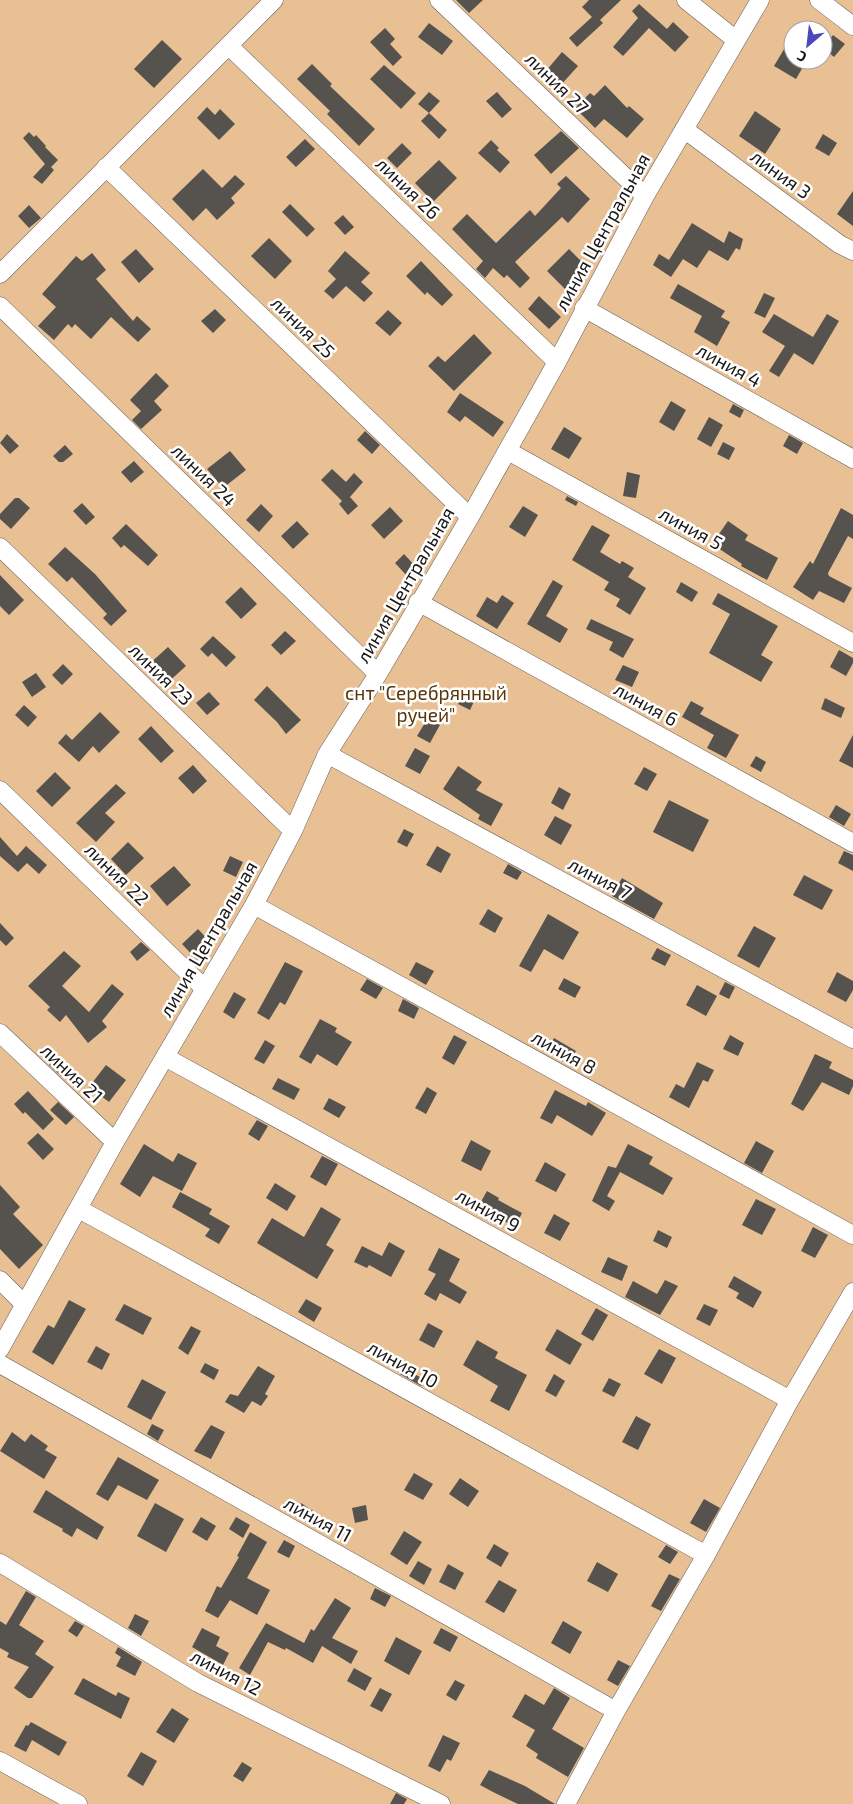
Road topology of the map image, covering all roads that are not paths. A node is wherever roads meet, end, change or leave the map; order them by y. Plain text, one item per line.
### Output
1 (274, 0) edge
2 (439, 0) edge
3 (686, 0) edge
4 (760, 0) edge
5 (819, 0) edge
6 (853, 26) edge
7 (736, 40) junction
8 (229, 46) junction
9 (684, 130) junction
10 (106, 167) junction
11 (645, 196) junction
12 (853, 251) edge
13 (0, 274) edge
14 (0, 306) edge
15 (584, 308) junction
16 (557, 362) junction
17 (508, 451) junction
18 (853, 459) edge
19 (470, 517) junction
20 (0, 547) edge
21 (418, 602) junction
22 (853, 643) edge
23 (378, 674) junction
24 (328, 754) junction
25 (0, 790) edge
26 (293, 831) junction
27 (853, 843) edge
28 (254, 905) junction
29 (204, 988) junction
30 (0, 1033) edge
31 (853, 1039) edge
32 (165, 1057) junction
33 (115, 1142) junction
34 (78, 1209) junction
35 (853, 1235) edge
36 (0, 1280) edge
37 (853, 1292) edge
38 (24, 1304) junction
39 (0, 1349) edge
40 (0, 1364) edge
41 (790, 1400) junction
42 (706, 1555) junction
43 (0, 1563) edge
44 (616, 1710) junction
45 (0, 1761) edge
46 (78, 1804) edge
47 (441, 1804) edge
48 (566, 1804) edge

1 - 8 street
2 - 11 street, линия 27
3 - 7 street
4 - 7 street, линия Центральная
5 - 6 street
7 - 9 street, линия Центральная
8 - 10 street
8 - 16 street, линия 26
9 - 11 street, линия Центральная
9 - 12 street, линия 3
10 - 13 street
10 - 19 street, линия 25
11 - 15 street, линия Центральная
14 - 23 street, линия 24
15 - 16 street, линия Центральная
15 - 18 street, линия 4
16 - 17 street, линия Центральная
17 - 19 street, линия Центральная
17 - 22 street, линия 5
19 - 21 street, линия Центральная
20 - 26 street, линия 23
21 - 23 street, линия Центральная
21 - 27 street, линия 6
23 - 24 street, линия Центральная
24 - 26 street, линия Центральная
24 - 31 street, линия 7
25 - 29 street, линия 22
26 - 28 street, линия Центральная
28 - 29 street, линия Центральная
28 - 35 street, линия 8
29 - 32 street, линия Центральная
30 - 33 street, линия 21
32 - 33 street, линия Центральная
32 - 41 street, линия 9
33 - 34 street, линия Центральная
34 - 38 street, линия Центральная
34 - 42 street, линия 10
36 - 38 street
37 - 41 street
38 - 39 street, линия Центральная
40 - 44 street, линия 11
41 - 42 street
42 - 44 street
43 - 47 street, линия 12
44 - 48 street
45 - 46 street

